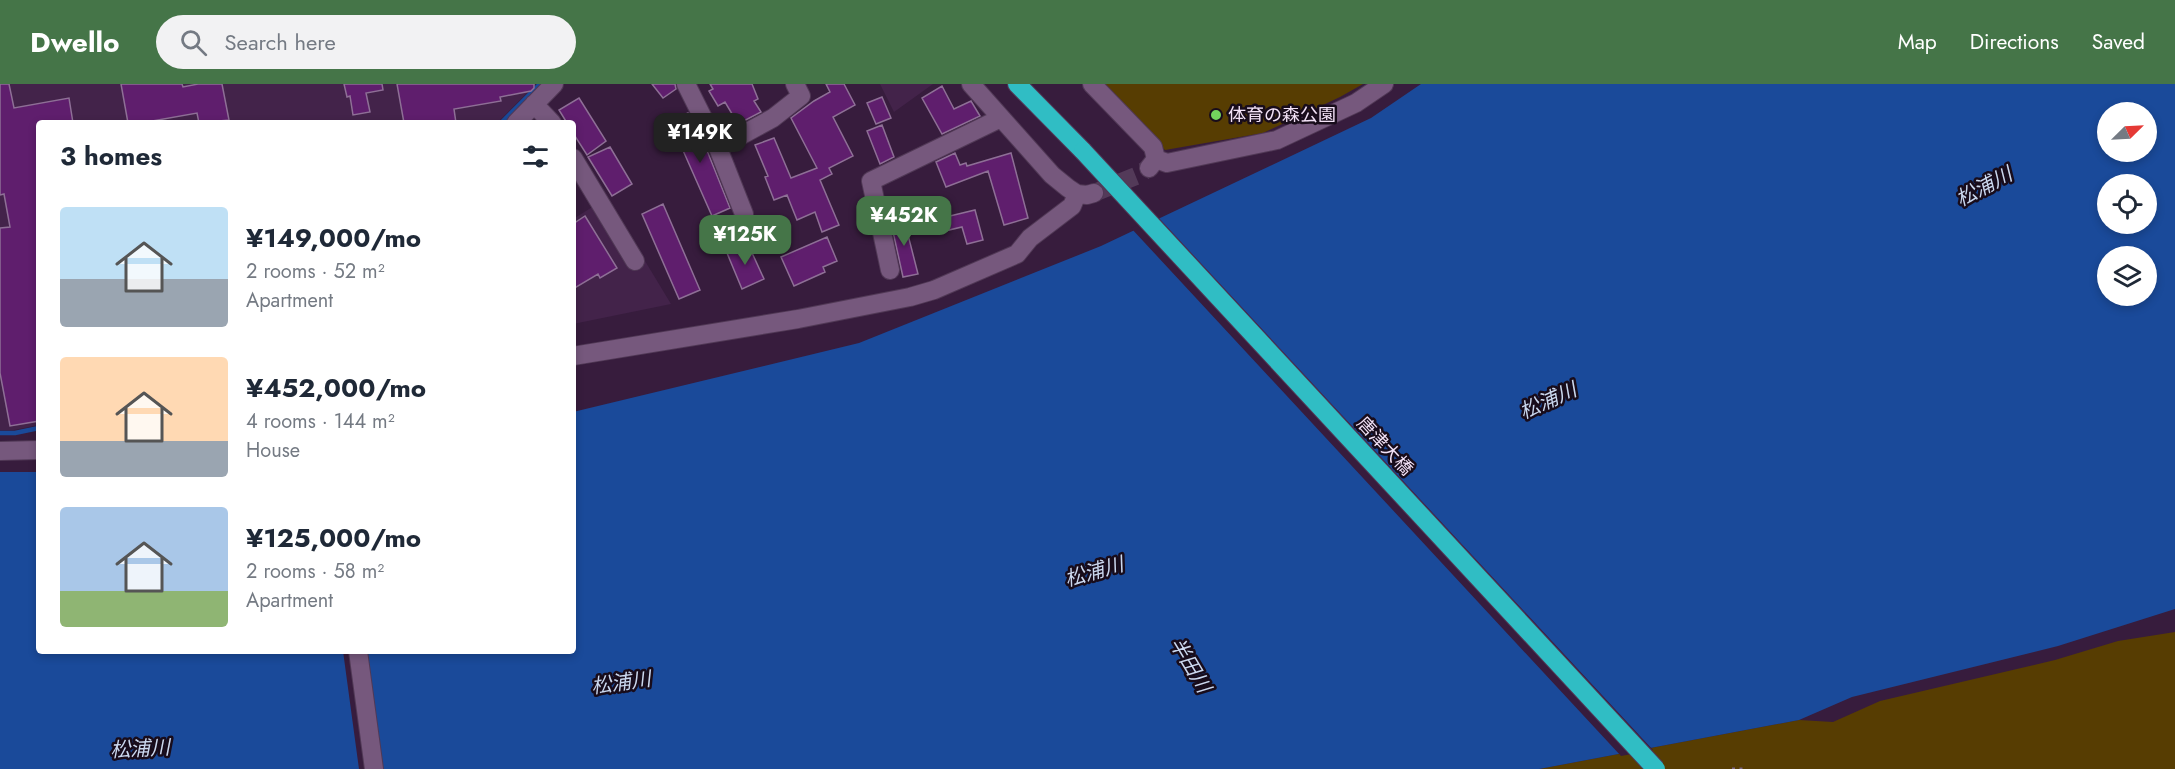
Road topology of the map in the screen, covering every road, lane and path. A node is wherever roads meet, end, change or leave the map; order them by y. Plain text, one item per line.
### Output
1 (554, 84) edge
2 (686, 84) edge
3 (795, 84) edge
4 (970, 84) edge
5 (1017, 84) edge
6 (1029, 84) edge
7 (1092, 84) edge
8 (1384, 84) edge
9 (534, 104) junction
10 (1001, 118) junction
11 (519, 120) edge
12 (549, 120) edge
13 (718, 148) junction
14 (1083, 151) junction
15 (576, 163) edge
16 (744, 214) dead end
17 (635, 261) dead end
18 (890, 270) dead end
19 (576, 355) edge
20 (36, 450) edge
21 (0, 451) edge
22 (358, 654) edge
23 (374, 769) edge
24 (1656, 769) edge
25 (1732, 769) edge
26 (1745, 769) edge

1 - 9 street
2 - 13 street
3 - 13 street
4 - 10 street
5 - 14 highway
6 - 14 highway
7 - 8 street
9 - 11 street
9 - 12 street
10 - 18 street
10 - 19 street
13 - 16 street
14 - 24 highway, 唐津大橋, bridge
15 - 17 street
20 - 21 street
22 - 23 street
25 - 26 path

